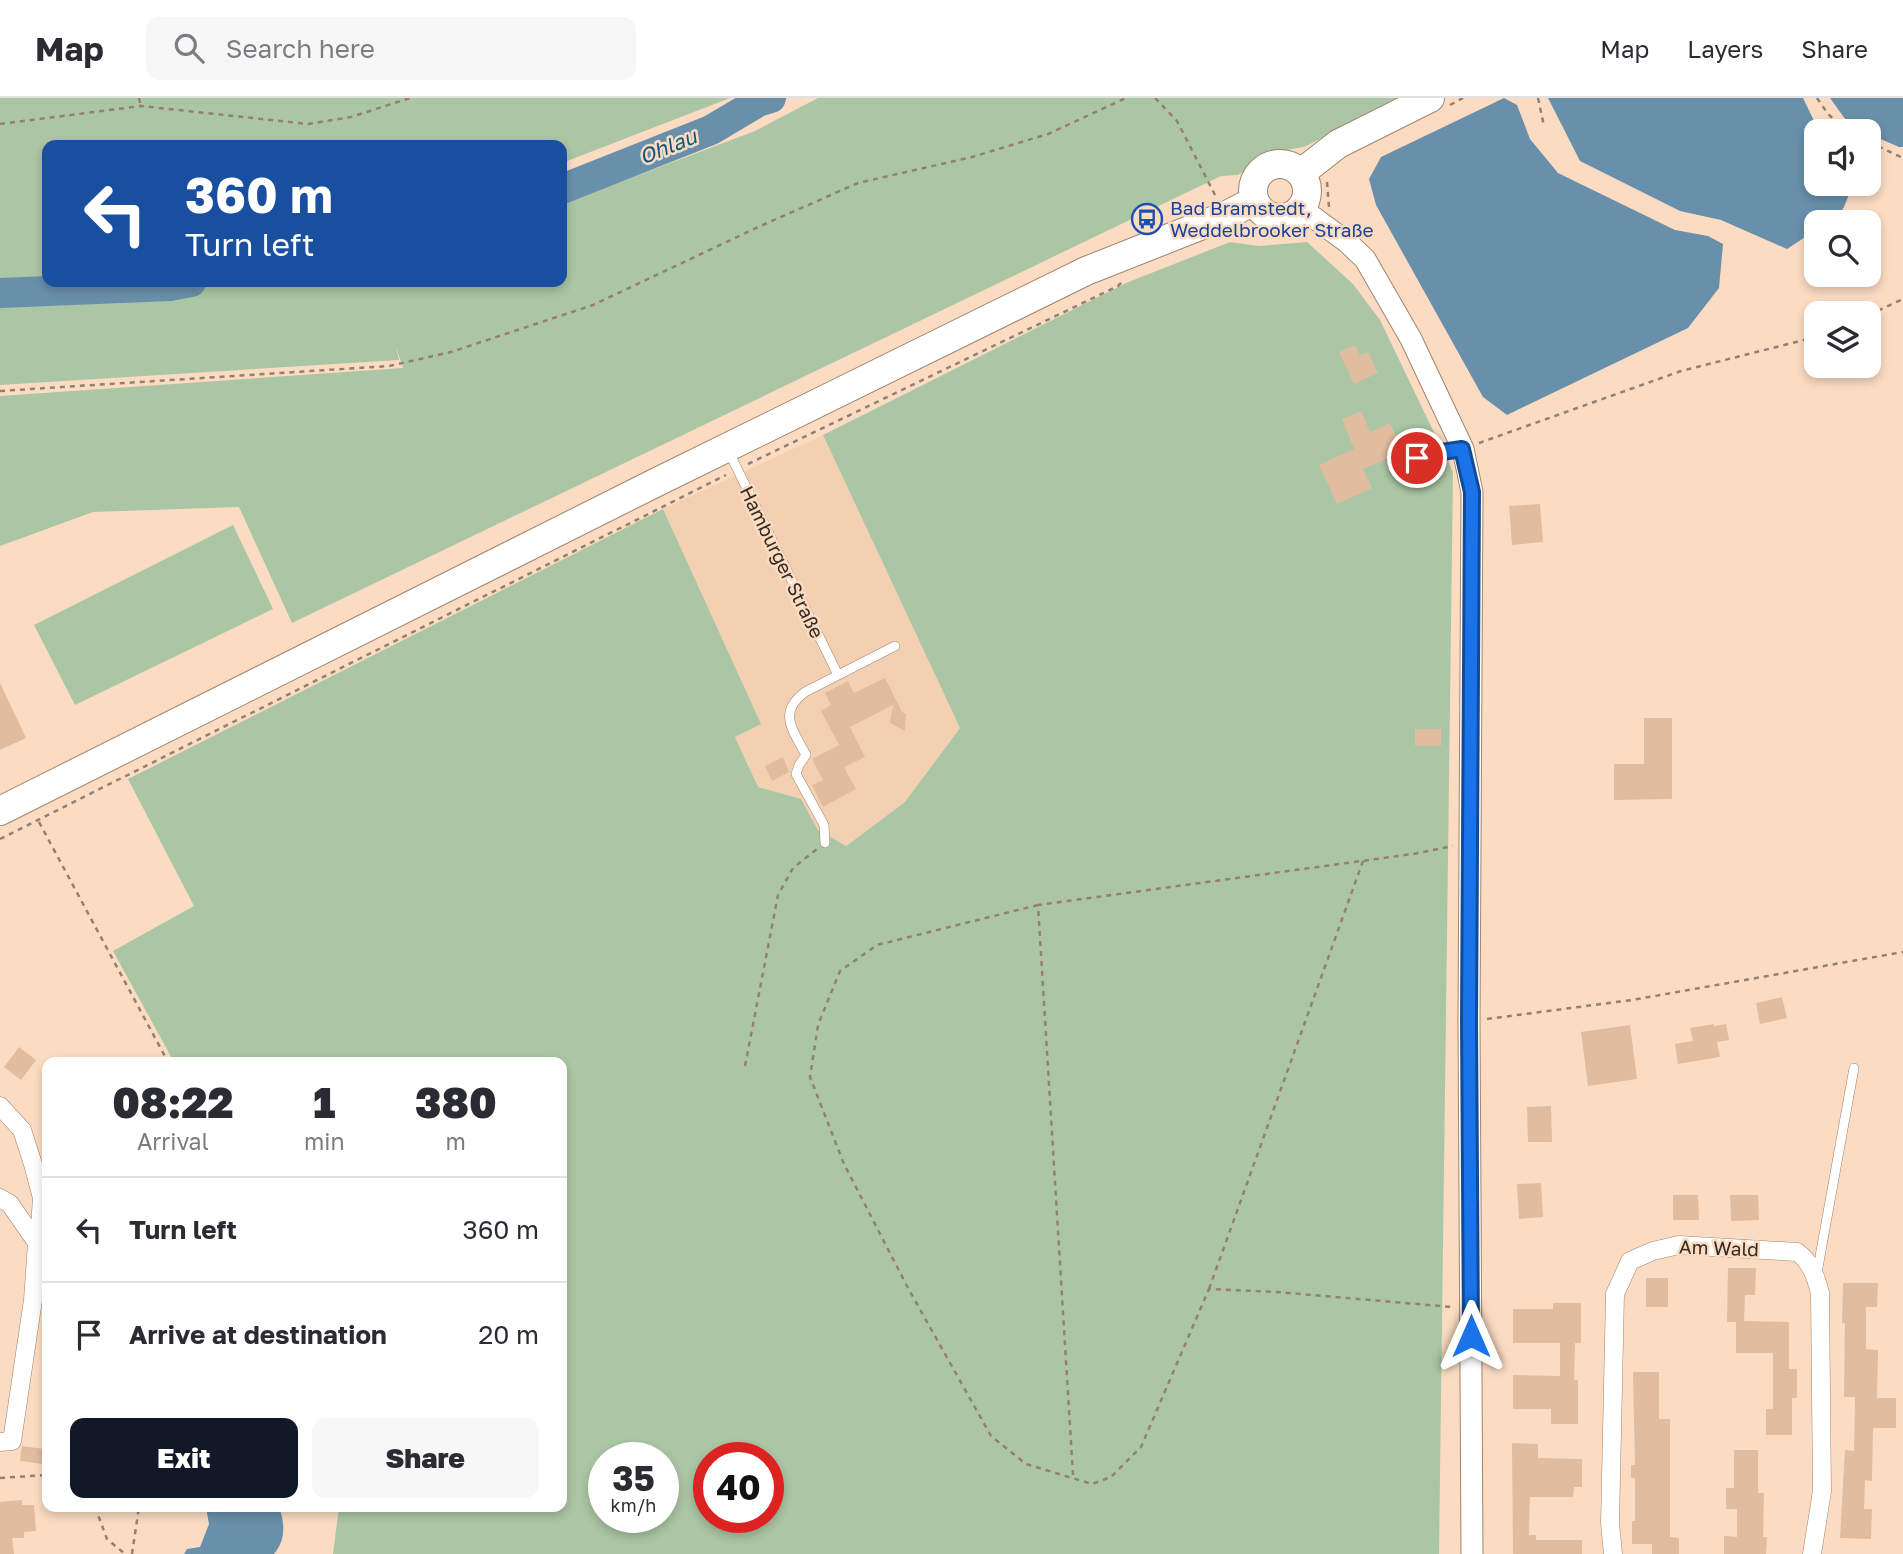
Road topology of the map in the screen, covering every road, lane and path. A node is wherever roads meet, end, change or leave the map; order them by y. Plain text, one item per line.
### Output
1 (139, 98) edge
2 (410, 98) edge
3 (1126, 98) edge
4 (1155, 98) edge
5 (1430, 98) edge
6 (1538, 98) edge
7 (1817, 98) edge
8 (141, 106) junction
9 (1834, 119) edge
10 (0, 124) edge
11 (1544, 126) dead end
12 (1881, 148) edge
13 (1903, 158) edge
14 (1301, 173) junction
15 (1254, 201) junction
16 (1302, 209) junction
17 (1225, 216) junction
18 (1903, 299) edge
19 (1881, 309) edge
20 (1804, 340) edge
21 (0, 391) edge
22 (727, 448) junction
23 (1462, 449) junction
24 (1394, 469) dead end
25 (895, 646) dead end
26 (838, 675) junction
27 (27, 797) junction
28 (0, 811) edge
29 (1470, 842) junction
30 (825, 843) joint
31 (1363, 861) junction
32 (1038, 905) junction
33 (1903, 952) edge
34 (1469, 1021) junction
35 (166, 1057) edge
36 (746, 1066) dead end
37 (1854, 1068) dead end
38 (0, 1106) edge
39 (0, 1198) edge
40 (37, 1243) junction
41 (1816, 1278) junction
42 (1209, 1289) junction
43 (1471, 1309) junction
44 (0, 1442) edge
45 (42, 1475) edge
46 (1073, 1477) junction
47 (0, 1478) edge
48 (97, 1512) edge
49 (138, 1512) edge
50 (125, 1554) edge
51 (132, 1554) edge
52 (1472, 1554) edge
53 (1613, 1554) edge
54 (1812, 1554) edge

1 - 8 path
2 - 8 path
3 - 21 path
4 - 17 path
5 - 14 main road
6 - 11 path
7 - 9 path
8 - 10 path
12 - 13 path
14 - 15 main road
14 - 16 main road
15 - 16 main road
15 - 17 main road
16 - 23 street
17 - 22 main road
18 - 19 path
20 - 23 path
22 - 26 lane, Hamburger Straße
22 - 27 main road
23 - 24 lane
23 - 29 street
25 - 26 lane
26 - 30 lane
27 - 28 main road
27 - 35 path
29 - 31 path
29 - 34 street
30 - 36 path
31 - 32 path
31 - 42 path
32 - 46 path
32 - 46 path
33 - 34 path
34 - 43 street
37 - 41 lane
38 - 40 street
39 - 40 street
40 - 44 street
41 - 53 street, Am Wald
41 - 54 street
42 - 43 path
42 - 46 path
43 - 52 street
45 - 47 path
48 - 50 path
49 - 51 path

